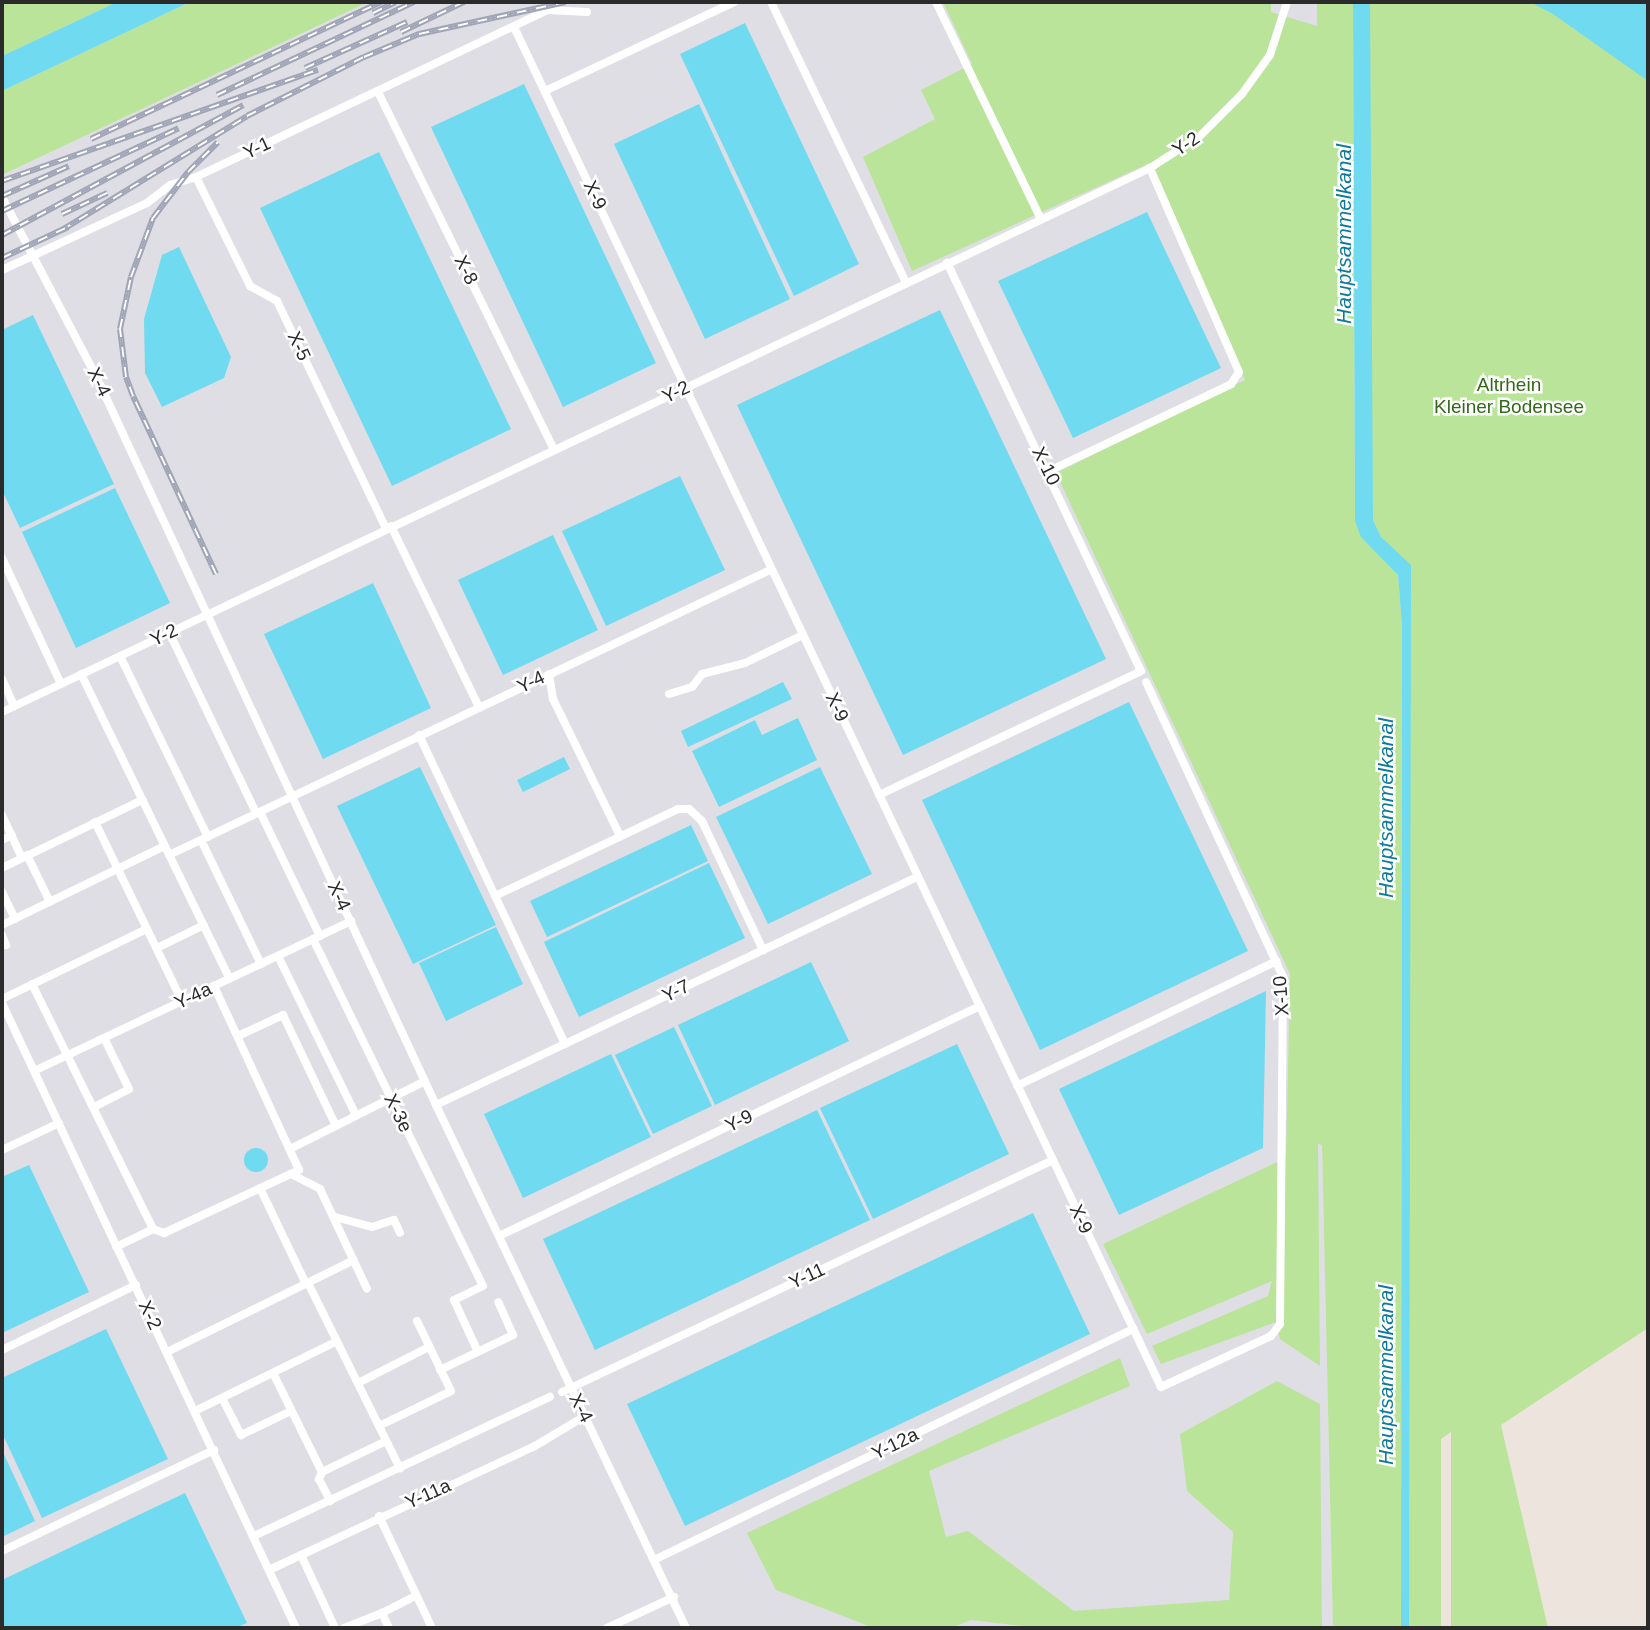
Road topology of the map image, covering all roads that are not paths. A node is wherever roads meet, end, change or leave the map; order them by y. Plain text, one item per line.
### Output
1 (556, 2) edge
2 (734, 2) edge
3 (771, 2) edge
4 (936, 2) edge
5 (1287, 2) edge
6 (547, 10) junction
7 (587, 12) dead end
8 (514, 27) junction
9 (545, 91) junction
10 (378, 92) junction
11 (1150, 168) junction
12 (196, 177) junction
13 (2, 197) edge
14 (1041, 219) junction
15 (947, 263) junction
16 (2, 270) edge
17 (905, 283) junction
18 (686, 387) junction
19 (554, 449) junction
20 (1049, 471) junction
21 (389, 527) junction
22 (2, 558) edge
23 (772, 569) junction
24 (6, 578) edge
25 (208, 614) junction
26 (169, 632) junction
27 (803, 635) junction
28 (120, 656) junction
29 (81, 674) junction
30 (549, 674) junction
31 (2, 679) edge
32 (1146, 682) dead end
33 (61, 684) junction
34 (669, 694) dead end
35 (15, 706) junction
36 (479, 707) junction
37 (2, 712) edge
38 (419, 735) junction
39 (879, 795) junction
40 (292, 796) junction
41 (142, 800) junction
42 (258, 813) junction
43 (2, 815) edge
44 (95, 822) junction
45 (12, 835) junction
46 (620, 836) junction
47 (204, 838) junction
48 (2, 840) edge
49 (165, 846) junction
50 (169, 855) junction
51 (25, 857) junction
52 (2, 868) edge
53 (118, 869) junction
54 (917, 877) junction
55 (2, 892) edge
56 (495, 896) junction
57 (50, 902) junction
58 (15, 919) junction
59 (351, 921) junction
60 (2, 925) edge
61 (204, 925) junction
62 (147, 929) junction
63 (2, 935) edge
64 (317, 937) junction
65 (6, 945) dead end
66 (157, 948) junction
67 (763, 950) junction
68 (278, 956) junction
69 (1277, 961) junction
70 (261, 964) junction
71 (230, 979) junction
72 (32, 984) junction
73 (214, 986) junction
74 (2, 1001) edge
75 (182, 1001) junction
76 (980, 1006) junction
77 (237, 1036) junction
78 (104, 1038) junction
79 (565, 1044) junction
80 (68, 1055) junction
81 (34, 1071) junction
82 (425, 1081) junction
83 (1017, 1086) junction
84 (391, 1098) junction
85 (436, 1105) junction
86 (96, 1106) junction
87 (356, 1115) junction
88 (59, 1123) junction
89 (336, 1126) junction
90 (290, 1149) junction
91 (2, 1150) edge
92 (1053, 1160) junction
93 (295, 1172) junction
94 (260, 1188) junction
95 (335, 1217) junction
96 (153, 1229) junction
97 (400, 1233) dead end
98 (499, 1236) junction
99 (116, 1247) junction
100 (354, 1260) junction
101 (307, 1283) junction
102 (136, 1285) junction
103 (367, 1289) dead end
104 (498, 1302) dead end
105 (417, 1321) dead end
106 (1133, 1329) junction
107 (337, 1341) junction
108 (429, 1347) junction
109 (2, 1350) edge
110 (167, 1352) junction
111 (478, 1352) junction
112 (440, 1370) junction
113 (273, 1373) junction
114 (358, 1382) junction
115 (1161, 1387) joint
116 (571, 1388) junction
117 (562, 1392) dead end
118 (222, 1398) junction
119 (550, 1398) dead end
120 (195, 1411) junction
121 (291, 1411) junction
122 (585, 1416) junction
123 (379, 1426) junction
124 (386, 1441) junction
125 (214, 1450) junction
126 (400, 1468) junction
127 (322, 1472) junction
128 (330, 1501) junction
129 (379, 1516) junction
130 (254, 1536) junction
131 (2, 1551) edge
132 (301, 1555) junction
133 (656, 1559) junction
134 (269, 1570) junction
135 (415, 1596) junction
136 (674, 1597) junction
137 (382, 1613) junction
138 (294, 1628) edge
139 (335, 1628) edge
140 (344, 1628) edge
141 (389, 1628) edge
142 (432, 1628) edge
143 (607, 1628) edge
144 (687, 1628) edge

1 - 6 street, Y-1
2 - 9 street
3 - 17 street
4 - 14 street
5 - 11 street, Y-2
6 - 7 street
6 - 8 street, Y-1
8 - 9 street, X-9
8 - 10 street, Y-1
9 - 18 street, X-9
10 - 12 street, Y-1
10 - 19 street, X-8
11 - 14 street, Y-2
11 - 20 street
12 - 16 street, Y-1
12 - 21 street, X-5
13 - 25 street, X-4
14 - 15 street, Y-2
15 - 17 street, Y-2
15 - 20 street, X-10
17 - 18 street, Y-2
18 - 19 street, Y-2
18 - 23 street, X-9
19 - 21 street, Y-2
20 - 39 street, X-10
21 - 25 street, Y-2
21 - 36 street, X-5
22 - 24 street
23 - 27 street, X-9
23 - 30 street, Y-4
24 - 33 street
25 - 26 street, Y-2
25 - 40 street, X-4
26 - 28 street, Y-2
26 - 42 street, X-3e
27 - 34 street
27 - 39 street, X-9
28 - 29 street, Y-2
28 - 47 street
29 - 33 street, Y-2
29 - 41 street
30 - 36 street, Y-4
30 - 46 street
31 - 35 street
32 - 69 street, X-10
33 - 35 street, Y-2
35 - 37 street, Y-2
36 - 38 street, Y-4
38 - 40 street, Y-4
38 - 56 street
39 - 54 street, X-9
40 - 42 street
40 - 59 street, X-4
41 - 44 street
41 - 49 street
42 - 47 street
42 - 64 street, X-3e
43 - 45 street
44 - 51 street
44 - 53 street
45 - 48 street
45 - 51 street
46 - 56 street
46 - 67 street
47 - 50 street
47 - 70 street
49 - 50 street
49 - 53 street
50 - 61 street
51 - 52 street
51 - 57 street
53 - 57 street
53 - 62 street
54 - 67 street, Y-7
54 - 76 street, X-9
55 - 58 street
56 - 79 street
57 - 58 street
58 - 60 street
59 - 64 street, Y-4a
59 - 82 street, X-4
61 - 66 street
61 - 71 street
62 - 66 street
62 - 72 street
63 - 65 street
64 - 68 street, Y-4a
64 - 84 street, X-3e
66 - 75 street
67 - 79 street, Y-7
68 - 70 street, Y-4a
68 - 87 street
69 - 83 street
69 - 115 street, X-10
70 - 71 street, Y-4a
71 - 73 street, Y-4a
72 - 74 street
72 - 80 street
73 - 75 street, Y-4a
73 - 77 street
74 - 81 street, X-2
75 - 78 street, Y-4a
76 - 83 street, X-9
76 - 98 street, Y-9
77 - 89 street
77 - 90 street
78 - 80 street, Y-4a
78 - 86 street
79 - 85 street, Y-7
80 - 81 street, Y-4a
80 - 86 street
81 - 88 street, X-2
82 - 84 street
82 - 85 street, X-4
83 - 92 street, X-9
84 - 87 street
84 - 111 street, X-3e
85 - 98 street, X-4
86 - 96 street
87 - 89 street
88 - 91 street
88 - 99 street, X-2
89 - 90 street
90 - 93 street
92 - 106 street, X-9
92 - 116 street, Y-11
93 - 94 street
93 - 95 street
94 - 96 street
94 - 101 street
95 - 97 street
95 - 100 street
96 - 99 street
98 - 116 street, X-4
99 - 102 street, X-2
100 - 101 street
100 - 103 street
101 - 107 street
101 - 110 street
102 - 109 street
102 - 110 street, X-2
104 - 111 street
105 - 108 street
106 - 115 street, X-9
106 - 133 street, Y-12a
107 - 113 street
107 - 114 street
108 - 112 street
108 - 114 street
110 - 120 street, X-2
111 - 112 street
112 - 123 street
113 - 118 street
113 - 121 street
114 - 123 street
116 - 117 street, Y-11
116 - 122 street, X-4
118 - 120 street
118 - 121 street
119 - 126 street
120 - 125 street, X-2
121 - 127 street
122 - 129 street, Y-11a
122 - 133 street, X-4
123 - 124 street
124 - 126 street
124 - 127 street
125 - 130 street, X-2
125 - 131 street
126 - 128 street
127 - 128 street
128 - 130 street
129 - 132 street, Y-11a
129 - 135 street
130 - 134 street, X-2
132 - 134 street, Y-11a
132 - 139 street
133 - 136 street, X-4
134 - 138 street, X-2
135 - 137 street
135 - 142 street
136 - 143 street
136 - 144 street, X-4
137 - 140 street
137 - 141 street

